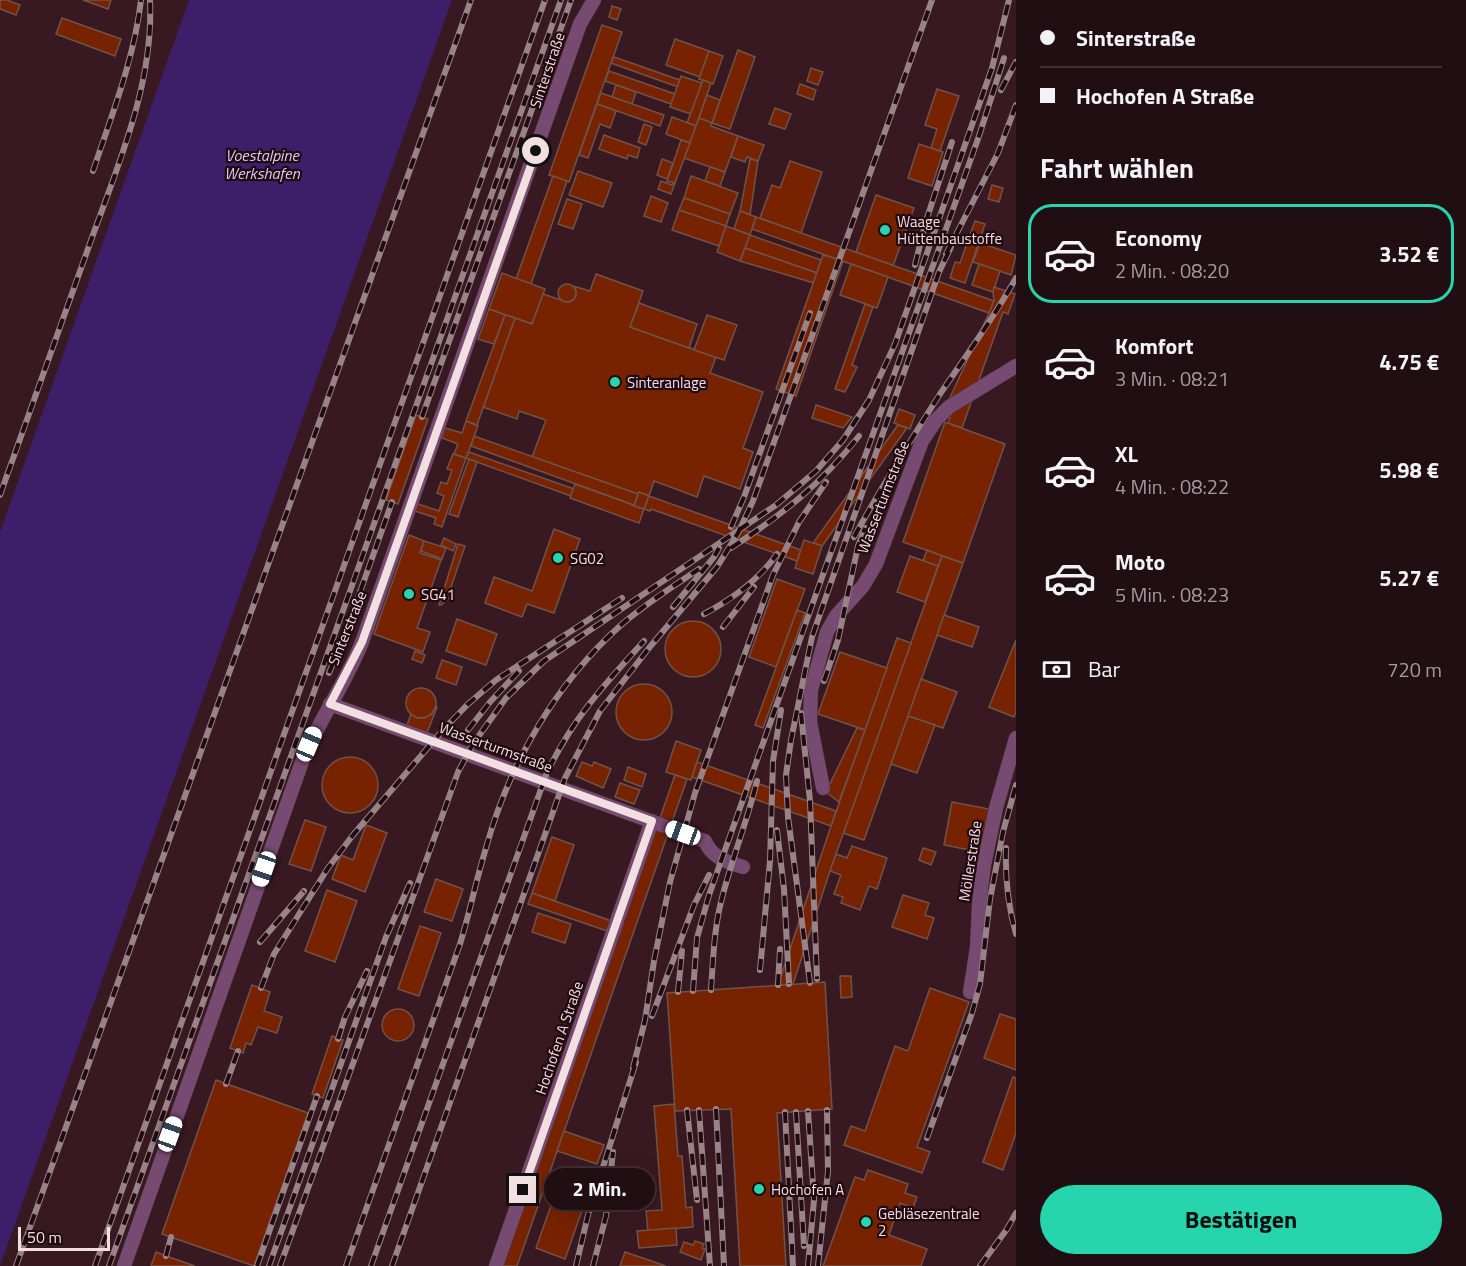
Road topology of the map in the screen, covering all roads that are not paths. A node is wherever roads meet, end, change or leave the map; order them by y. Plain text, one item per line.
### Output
1 (594, 0) edge
2 (1016, 366) edge
3 (330, 704) junction
4 (1016, 738) edge
5 (823, 788) dead end
6 (652, 821) junction
7 (743, 867) dead end
8 (970, 992) dead end
9 (124, 1266) edge
10 (496, 1266) edge

1 - 3 street, Sinterstraße
2 - 5 street, Wasserturmstraße
3 - 6 street, Wasserturmstraße
3 - 9 street, Sinterstraße
4 - 8 street, Möllerstraße
6 - 7 street, Wasserturmstraße
6 - 10 street, Hochofen A Straße

